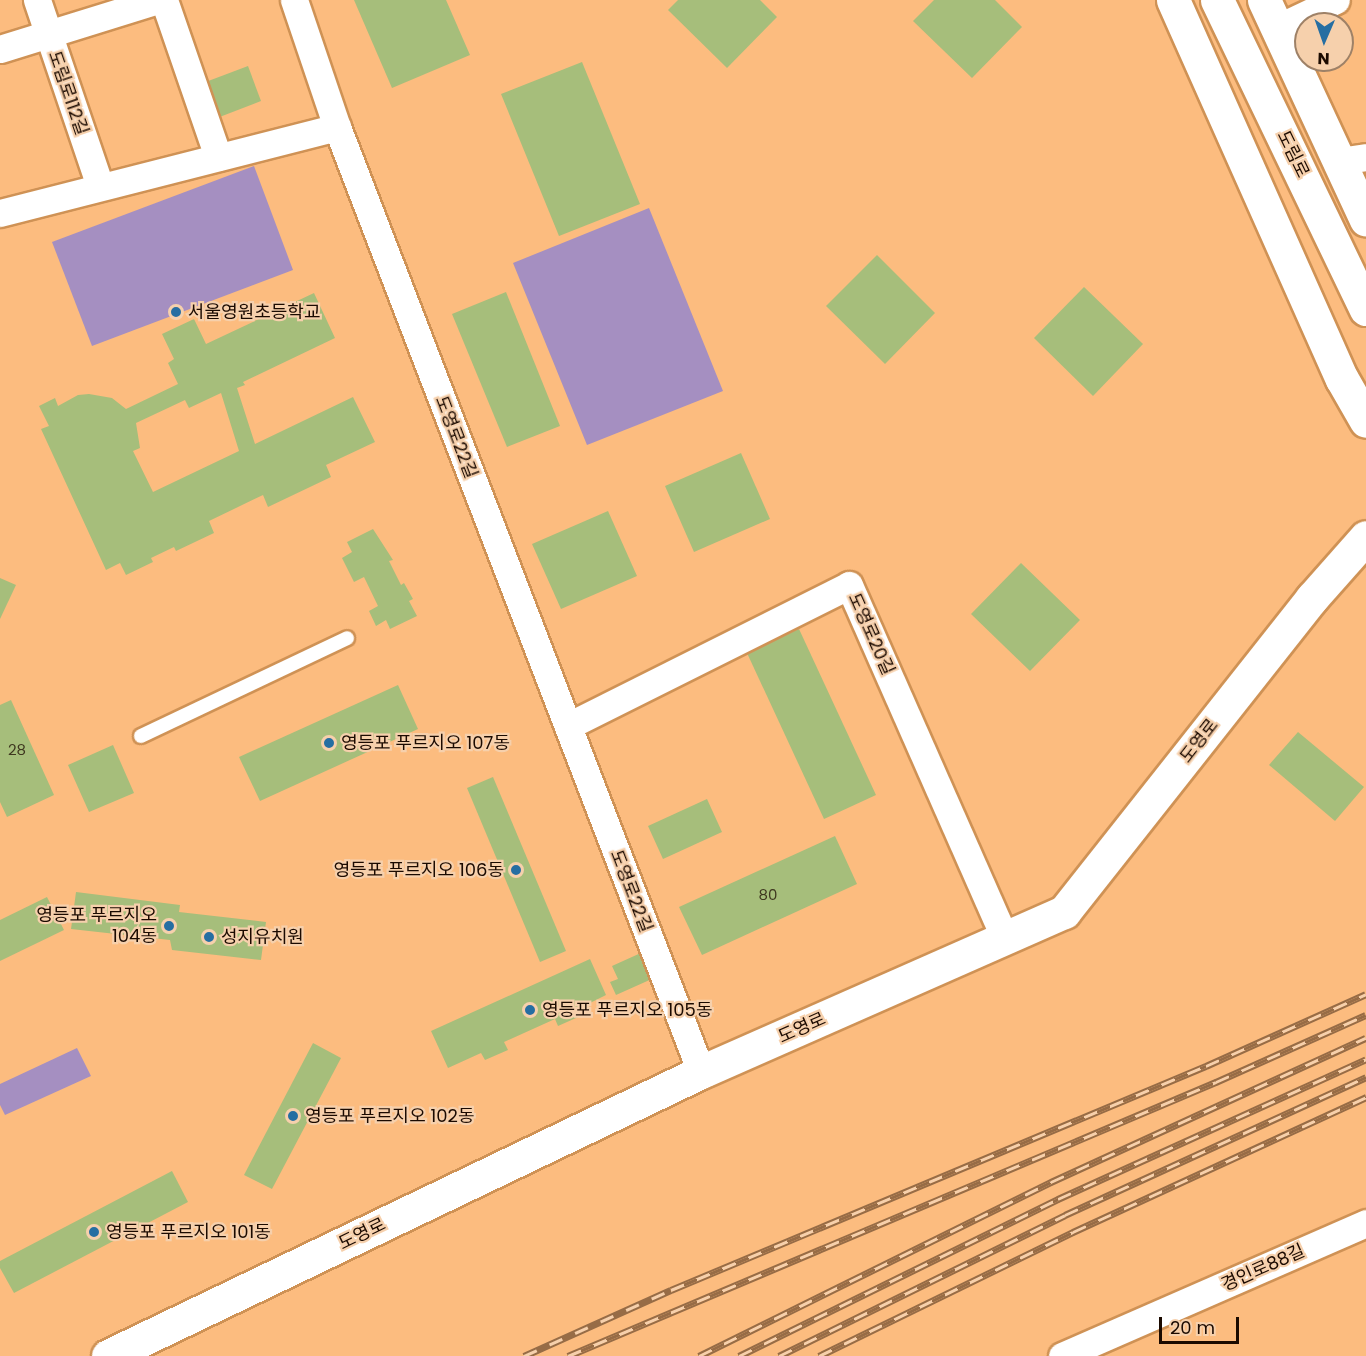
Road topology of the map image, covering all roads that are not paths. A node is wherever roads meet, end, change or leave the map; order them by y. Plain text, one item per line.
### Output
1 (37, 0) edge
2 (158, 0) edge
3 (164, 0) edge
4 (294, 0) edge
5 (1173, 0) edge
6 (1218, 0) edge
7 (1336, 0) edge
8 (1271, 14) edge
9 (49, 34) junction
10 (0, 49) edge
11 (337, 127) junction
12 (218, 157) junction
13 (1352, 159) edge
14 (100, 186) junction
15 (0, 213) edge
16 (1366, 220) edge
17 (1366, 309) edge
18 (1354, 381) edge
19 (1366, 421) edge
20 (1366, 537) edge
21 (347, 638) dead end
22 (567, 726) junction
23 (141, 736) dead end
24 (1005, 938) junction
25 (701, 1072) junction
26 (1366, 1223) edge
27 (108, 1356) edge
28 (1062, 1356) edge

1 - 9 street, 도림로112길
2 - 9 street
3 - 12 street
4 - 11 street, 도영로22길
5 - 18 street
6 - 17 street, 도림로
7 - 8 street
8 - 13 street
9 - 10 street
9 - 14 street, 도림로112길
11 - 12 street
11 - 22 street, 도영로22길
12 - 14 street
13 - 16 street
14 - 15 street
18 - 19 street
20 - 24 street, 도영로
21 - 23 lane
22 - 24 street, 도영로20길
22 - 25 street, 도영로22길
24 - 25 street, 도영로
25 - 27 street, 도영로
26 - 28 street, 경인로88길

